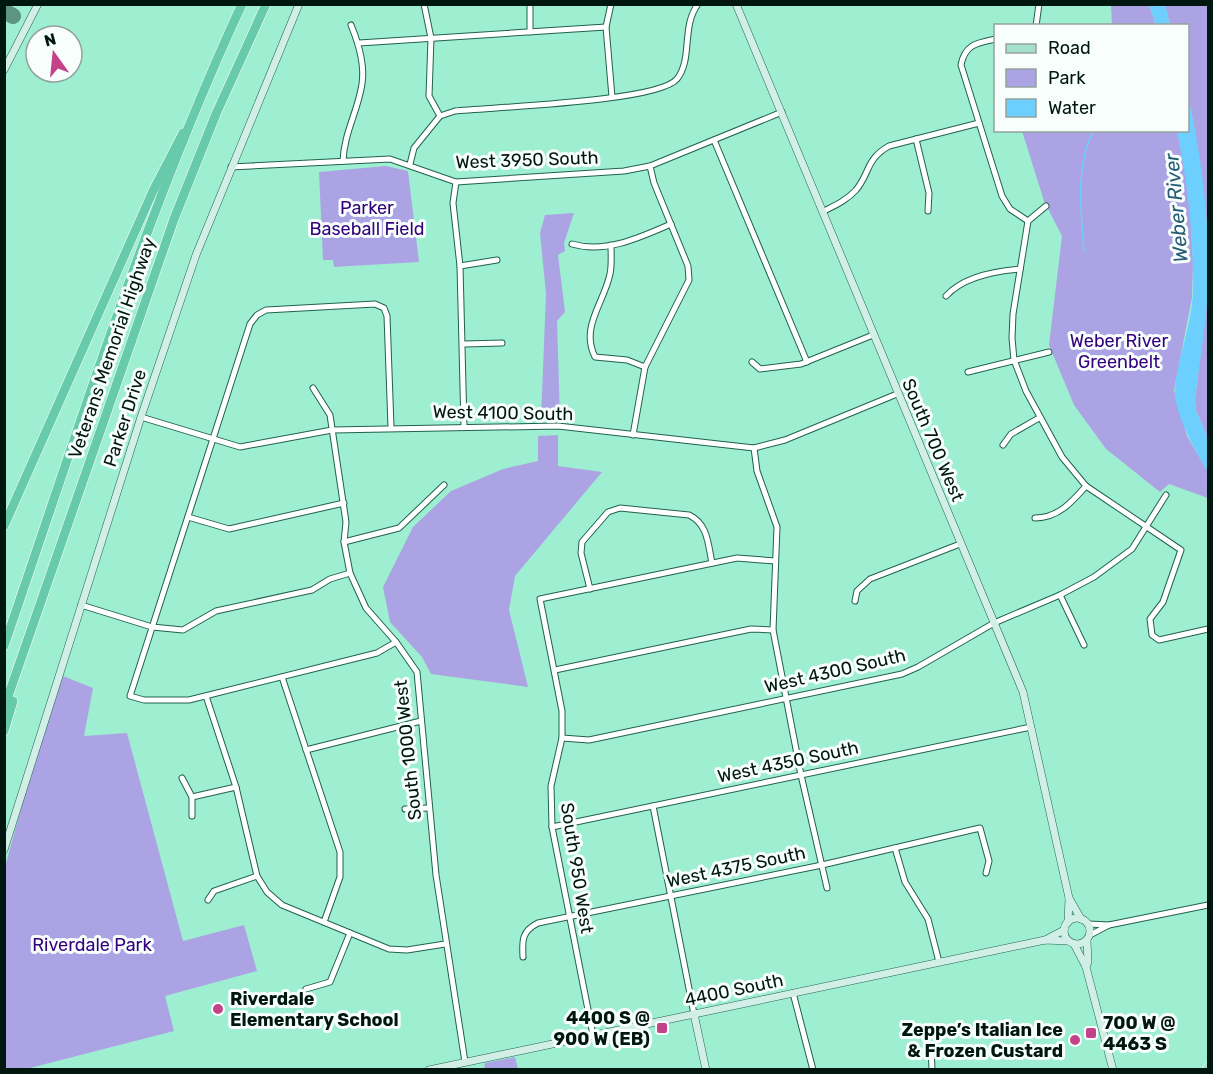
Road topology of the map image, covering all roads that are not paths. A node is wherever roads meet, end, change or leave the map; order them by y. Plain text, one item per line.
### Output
1 (38, 4) edge
2 (242, 4) edge
3 (266, 4) edge
4 (299, 4) edge
5 (424, 4) edge
6 (530, 4) edge
7 (611, 4) edge
8 (698, 4) edge
9 (736, 4) edge
10 (1040, 4) edge
11 (1036, 24) edge
12 (351, 25) dead end
13 (606, 27) junction
14 (530, 32) junction
15 (431, 38) junction
16 (994, 39) edge
17 (359, 43) junction
18 (4, 70) edge
19 (612, 97) junction
20 (782, 112) junction
21 (195, 113) junction
22 (440, 116) junction
23 (979, 123) junction
24 (916, 139) junction
25 (714, 140) junction
26 (343, 161) junction
27 (410, 164) junction
28 (650, 166) junction
29 (231, 167) junction
30 (456, 182) junction
31 (1046, 206) dead end
32 (824, 211) junction
33 (928, 211) dead end
34 (1028, 221) junction
35 (671, 224) junction
36 (572, 244) dead end
37 (611, 245) junction
38 (497, 260) dead end
39 (460, 266) junction
40 (1020, 269) junction
41 (946, 297) dead end
42 (873, 335) junction
43 (502, 343) dead end
44 (464, 344) junction
45 (1049, 352) dead end
46 (1014, 360) junction
47 (752, 362) dead end
48 (807, 362) junction
49 (645, 367) junction
50 (968, 372) dead end
51 (313, 388) dead end
52 (897, 394) junction
53 (141, 417) junction
54 (1039, 418) junction
55 (391, 427) junction
56 (464, 427) junction
57 (333, 430) junction
58 (633, 435) junction
59 (213, 440) junction
60 (1003, 445) dead end
61 (754, 447) junction
62 (444, 484) dead end
63 (1086, 486) junction
64 (1166, 495) dead end
65 (344, 502) junction
66 (188, 517) junction
67 (1035, 518) dead end
68 (4, 526) edge
69 (1146, 526) junction
70 (344, 542) junction
71 (960, 544) junction
72 (775, 561) junction
73 (712, 563) junction
74 (350, 573) junction
75 (590, 589) junction
76 (1060, 595) junction
77 (855, 601) dead end
78 (40, 604) junction
79 (81, 605) junction
80 (994, 623) junction
81 (152, 627) junction
82 (1209, 629) edge
83 (773, 630) junction
84 (396, 642) junction
85 (1084, 645) dead end
86 (4, 646) edge
87 (555, 670) junction
88 (282, 677) junction
89 (206, 696) junction
90 (786, 698) junction
91 (4, 708) edge
92 (421, 721) junction
93 (1031, 727) junction
94 (4, 731) edge
95 (562, 738) junction
96 (306, 750) junction
97 (801, 775) junction
98 (182, 778) dead end
99 (236, 787) junction
100 (192, 796) junction
101 (653, 806) junction
102 (405, 808) dead end
103 (428, 808) junction
104 (192, 816) dead end
105 (552, 827) junction
106 (895, 848) junction
107 (4, 850) edge
108 (822, 865) junction
109 (986, 873) dead end
110 (257, 876) junction
111 (827, 888) dead end
112 (670, 896) junction
113 (1069, 898) junction
114 (208, 900) dead end
115 (1209, 905) edge
116 (569, 917) junction
117 (1081, 919) junction
118 (324, 922) junction
119 (1068, 922) junction
120 (1089, 924) junction
121 (1109, 925) junction
122 (1064, 930) junction
123 (350, 933) junction
124 (1088, 938) junction
125 (1045, 940) junction
126 (1071, 943) junction
127 (446, 944) junction
128 (523, 957) dead end
129 (939, 962) junction
130 (1086, 967) junction
131 (306, 989) dead end
132 (793, 993) junction
133 (694, 1014) junction
134 (593, 1035) junction
135 (931, 1047) dead end
136 (465, 1062) junction
137 (429, 1070) edge
138 (706, 1070) edge
139 (813, 1070) edge
140 (933, 1070) edge
141 (1113, 1070) edge

1 - 18 street
2 - 21 highway, Veterans Memorial Highway
3 - 78 highway, Veterans Memorial Highway
4 - 29 street, Parker Drive
5 - 15 street
6 - 14 street
7 - 13 street
8 - 19 street
9 - 20 street, South 700 West
10 - 11 street
12 - 17 street
13 - 14 street
13 - 19 street
14 - 15 street
15 - 17 street
15 - 22 street
16 - 23 street
17 - 26 street
19 - 22 street
20 - 25 street, West 3950 South
20 - 32 street, South 700 West
21 - 68 highway
21 - 86 highway, Veterans Memorial Highway
22 - 27 street
23 - 24 street
23 - 34 street
24 - 32 street
24 - 33 street
25 - 28 street, West 3950 South
25 - 48 street
26 - 27 street, West 3950 South
26 - 29 street, West 3950 South
27 - 30 street, West 3950 South
28 - 30 street, West 3950 South
28 - 35 street
29 - 53 street, Parker Drive
30 - 39 street
31 - 34 street
32 - 42 street, South 700 West
34 - 40 street
35 - 37 street
35 - 49 street
36 - 37 street
37 - 49 street
38 - 39 street
39 - 44 street
40 - 41 street
40 - 46 street
42 - 48 street
42 - 52 street, South 700 West
43 - 44 street
44 - 56 street
45 - 46 street
46 - 50 street
46 - 54 street
47 - 48 street
49 - 58 street
51 - 57 street, South 1000 West
52 - 61 street, West 4100 South
52 - 71 street, South 700 West
53 - 59 street, West 4100 South
53 - 79 street, Parker Drive
54 - 60 street
54 - 63 street
55 - 56 street, West 4100 South
55 - 57 street, West 4100 South
55 - 59 street
56 - 58 street, West 4100 South
57 - 59 street, West 4100 South
57 - 65 street, South 1000 West
58 - 61 street, West 4100 South
59 - 66 street
61 - 72 street
62 - 70 street
63 - 67 street
63 - 69 street
64 - 69 street, West 4300 South
65 - 66 street
65 - 70 street, South 1000 West
66 - 81 street
69 - 76 street, West 4300 South
69 - 82 street
70 - 74 street, South 1000 West
71 - 77 street
71 - 80 street, South 700 West
72 - 73 street
72 - 83 street
73 - 75 street
73 - 75 street
74 - 81 street
74 - 84 street, South 1000 West
75 - 87 street, South 950 West
76 - 80 street, West 4300 South
76 - 85 street
78 - 91 highway, Veterans Memorial Highway
78 - 94 highway
79 - 81 street
79 - 107 street, Parker Drive
80 - 90 street, West 4300 South
80 - 93 street, South 700 West
81 - 89 street
83 - 87 street
83 - 90 street
84 - 88 street
84 - 92 street, South 1000 West
87 - 95 street, South 950 West
88 - 89 street
88 - 96 street
89 - 99 street
90 - 95 street, West 4300 South
90 - 97 street
92 - 96 street
92 - 103 street, South 1000 West
93 - 97 street, West 4350 South
93 - 113 street, South 700 West
95 - 105 street, South 950 West
96 - 118 street
97 - 101 street, West 4350 South
97 - 108 street
98 - 100 street
99 - 100 street
99 - 110 street
100 - 104 street
101 - 105 street, West 4350 South
101 - 112 street
102 - 103 street
103 - 127 street, South 1000 West
105 - 116 street, South 950 West
106 - 108 street, West 4375 South
106 - 109 street, West 4375 South
106 - 129 street
108 - 111 street
108 - 112 street, West 4375 South
110 - 114 street
110 - 118 street
112 - 116 street, West 4375 South
112 - 133 street
113 - 117 street, South 700 West
113 - 119 street, South 700 West
115 - 121 street
116 - 128 street, West 4375 South
116 - 134 street, South 950 West
117 - 119 street
117 - 120 street
118 - 123 street
119 - 122 street
120 - 121 street
120 - 124 street
121 - 124 street
122 - 125 street
122 - 126 street
123 - 127 street
123 - 131 street
124 - 126 street
124 - 130 street
125 - 126 street
125 - 129 street, 4400 South
126 - 130 street
127 - 136 street, South 1000 West
129 - 132 street, 4400 South
130 - 141 street
132 - 133 street, 4400 South
132 - 139 street
133 - 134 street, 4400 South
133 - 138 street
134 - 136 street, 4400 South
135 - 140 street
136 - 137 street, 4400 South

